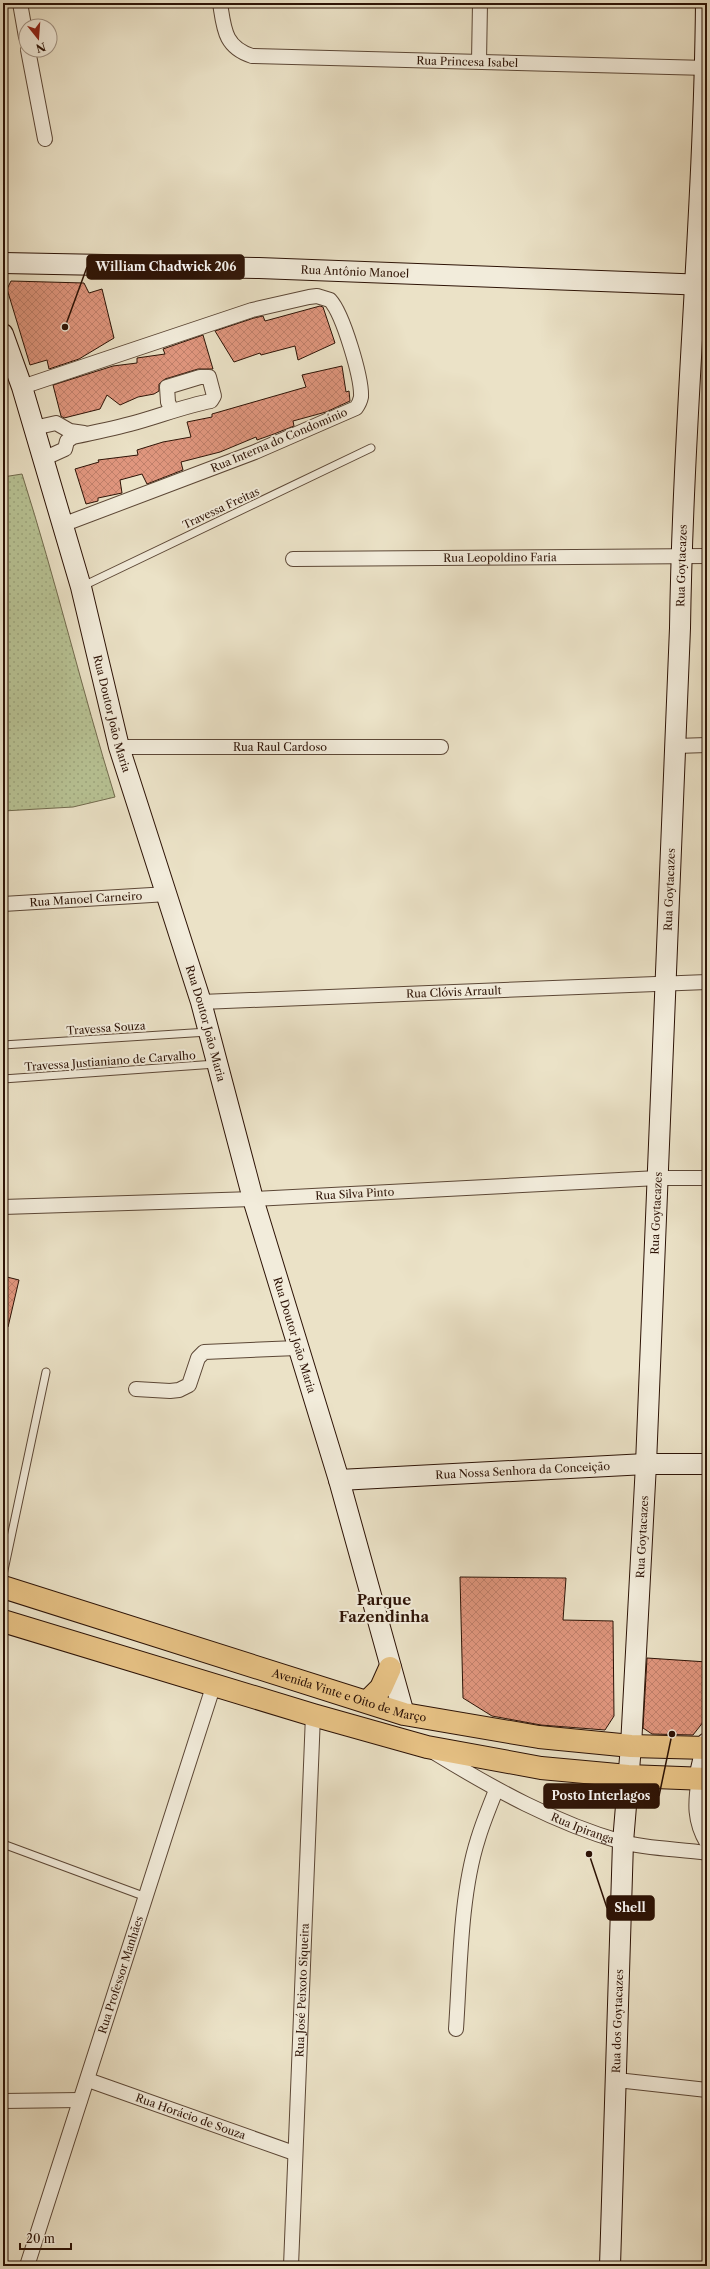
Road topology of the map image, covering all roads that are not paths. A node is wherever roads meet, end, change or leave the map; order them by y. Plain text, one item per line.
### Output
1 (20, 3) edge
2 (220, 3) edge
3 (480, 3) edge
4 (706, 3) edge
5 (23, 18) edge
6 (30, 58) edge
7 (479, 60) junction
8 (706, 68) edge
9 (45, 139) dead end
10 (3, 263) edge
11 (701, 285) edge
12 (3, 334) edge
13 (22, 387) junction
14 (172, 411) dead end
15 (34, 428) junction
16 (87, 434) junction
17 (371, 448) dead end
18 (43, 460) junction
19 (62, 525) junction
20 (681, 556) junction
21 (707, 556) edge
22 (293, 559) dead end
23 (80, 587) junction
24 (707, 745) edge
25 (676, 746) junction
26 (119, 747) junction
27 (441, 747) dead end
28 (168, 894) junction
29 (3, 904) edge
30 (707, 982) edge
31 (667, 983) junction
32 (201, 1002) junction
33 (210, 1032) junction
34 (3, 1046) edge
35 (218, 1064) junction
36 (3, 1079) edge
37 (658, 1178) junction
38 (707, 1178) edge
39 (253, 1199) junction
40 (3, 1207) edge
41 (298, 1348) junction
42 (46, 1372) dead end
43 (136, 1389) dead end
44 (646, 1464) junction
45 (707, 1464) edge
46 (339, 1480) junction
47 (3, 1575) edge
48 (3, 1586) edge
49 (3, 1621) edge
50 (390, 1668) junction
51 (214, 1684) junction
52 (368, 1701) junction
53 (404, 1714) junction
54 (313, 1715) junction
55 (631, 1746) junction
56 (706, 1746) edge
57 (427, 1747) junction
58 (628, 1776) junction
59 (703, 1778) edge
60 (496, 1790) junction
61 (623, 1842) junction
62 (707, 1843) edge
63 (3, 1844) edge
64 (707, 1853) edge
65 (146, 1897) junction
66 (456, 2030) dead end
67 (88, 2080) junction
68 (617, 2080) junction
69 (707, 2090) edge
70 (80, 2100) junction
71 (3, 2102) edge
72 (294, 2153) junction
73 (28, 2266) edge
74 (291, 2266) edge
75 (610, 2266) edge

1 - 5 street
2 - 7 street, Rua Princesa Isabel
3 - 7 street
4 - 8 street, Rua Goytacazes
6 - 9 street
7 - 8 street, Rua Princesa Isabel
8 - 11 street, Rua Goytacazes
10 - 11 street, Rua Antônio Manoel
11 - 20 street, Rua Goytacazes
12 - 13 street, Rua Doutor João Maria
13 - 15 street, Rua Doutor João Maria
13 - 19 street, Rua Interna do Condomínio
14 - 16 street
15 - 16 street
15 - 18 street, Rua Doutor João Maria
16 - 18 street
17 - 23 lane, Travessa Freitas
18 - 19 street, Rua Doutor João Maria
19 - 23 street, Rua Doutor João Maria
20 - 21 street, Rua Leopoldino Faria
20 - 22 street, Rua Leopoldino Faria
20 - 25 street, Rua Goytacazes
23 - 26 street, Rua Doutor João Maria
24 - 25 street
25 - 31 street, Rua Goytacazes
26 - 27 street, Rua Raul Cardoso
26 - 28 street, Rua Doutor João Maria
28 - 29 street, Rua Manoel Carneiro
28 - 32 street, Rua Doutor João Maria
30 - 31 street, Rua Clóvis Arrault
31 - 32 street, Rua Clóvis Arrault
31 - 37 street, Rua Goytacazes
32 - 33 street, Rua Doutor João Maria
33 - 34 lane, Travessa Souza
33 - 35 street, Rua Doutor João Maria
35 - 36 lane, Travessa Justianiano de Carvalho
35 - 39 street, Rua Doutor João Maria
37 - 38 street, Rua Silva Pinto
37 - 39 street, Rua Silva Pinto
37 - 44 street, Rua Goytacazes
39 - 40 street, Rua Silva Pinto
39 - 41 street, Rua Doutor João Maria
41 - 43 street
41 - 46 street, Rua Doutor João Maria
42 - 47 lane
44 - 45 street, Rua Nossa Senhora da Conceição
44 - 46 street, Rua Nossa Senhora da Conceição
44 - 55 street, Rua Goytacazes
46 - 50 street, Rua Doutor João Maria
48 - 52 main road, Avenida Vinte e Oito de Março
49 - 51 main road
50 - 52 main road
50 - 53 street, Rua Doutor João Maria
51 - 54 main road
51 - 65 street, Rua Professor Manhães
52 - 53 main road, Avenida Vinte e Oito de Março
53 - 55 main road, Avenida Vinte e Oito de Março
53 - 57 main road
54 - 57 main road
54 - 72 street, Rua José Peixoto Siqueira
55 - 56 main road, Avenida Vinte e Oito de Março
55 - 58 street, Rua Goytacazes
56 - 59 street
57 - 58 main road
57 - 60 street, Rua Ipiranga
58 - 59 main road
58 - 61 street, Rua dos Goytacazes
59 - 62 street
60 - 61 street, Rua Ipiranga
60 - 66 street
61 - 64 street, Rua Ipiranga
61 - 68 street, Rua dos Goytacazes
63 - 65 lane
65 - 67 street, Rua Professor Manhães
67 - 70 street, Rua Professor Manhães
67 - 72 street, Rua Horácio de Souza
68 - 69 street
68 - 75 street, Rua dos Goytacazes
70 - 71 street
70 - 73 street, Rua Professor Manhães
72 - 74 street, Rua José Peixoto Siqueira

